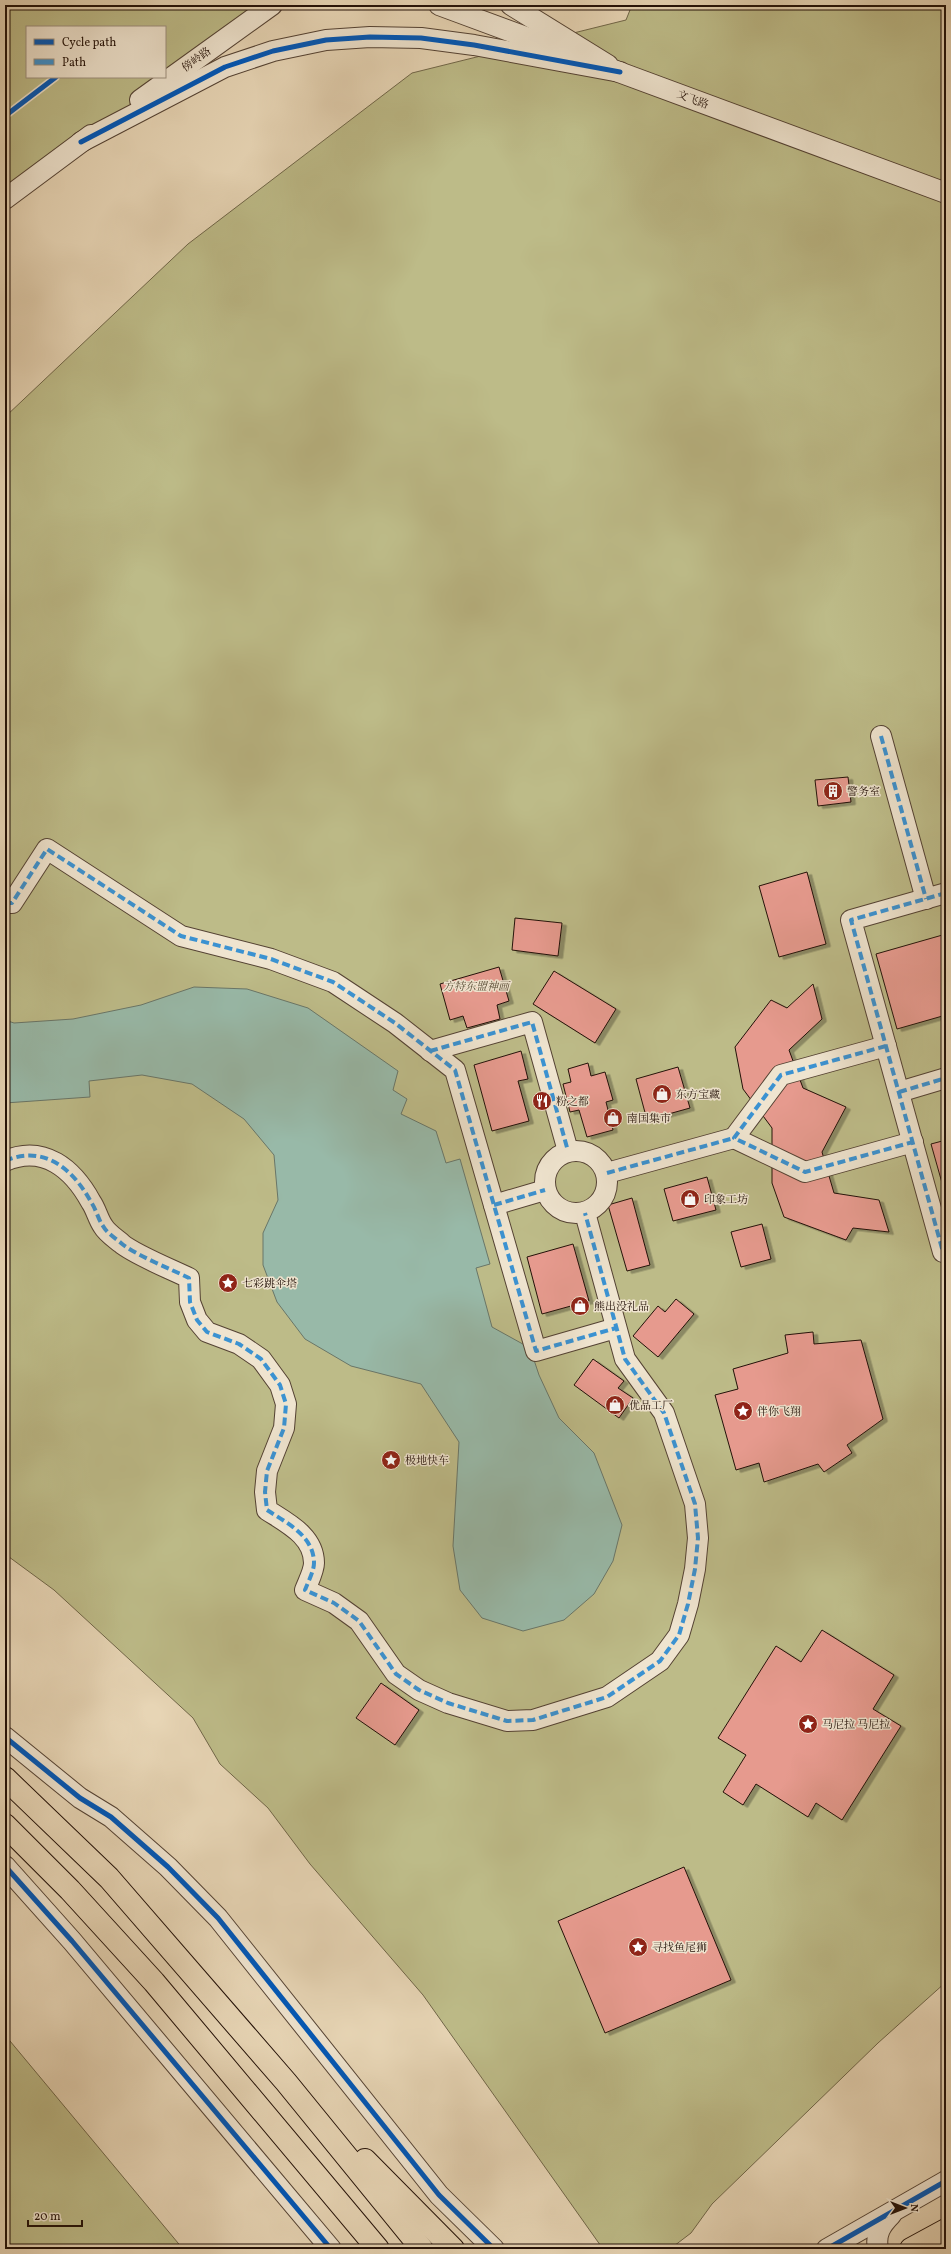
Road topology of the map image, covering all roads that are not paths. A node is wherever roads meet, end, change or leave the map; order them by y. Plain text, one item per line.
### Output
1 (272, 5) edge
2 (440, 5) edge
3 (511, 5) edge
4 (620, 72) junction
5 (81, 142) junction
6 (946, 192) edge
7 (5, 199) edge
8 (881, 736) dead end
9 (946, 894) edge
10 (926, 899) junction
11 (5, 902) edge
12 (886, 1046) junction
13 (430, 1051) junction
14 (946, 1078) edge
15 (899, 1092) junction
16 (734, 1138) junction
17 (913, 1142) junction
18 (568, 1151) junction
19 (5, 1161) edge
20 (607, 1173) junction
21 (545, 1190) junction
22 (494, 1205) junction
23 (585, 1213) junction
24 (946, 1251) edge
25 (616, 1328) junction
26 (5, 1737) edge
27 (5, 1778) edge
28 (5, 1825) edge
29 (5, 1866) edge
30 (286, 2082) junction
31 (946, 2181) edge
32 (895, 2210) junction
33 (946, 2230) edge
34 (490, 2245) edge
35 (419, 2246) edge
36 (331, 2249) edge
37 (378, 2249) edge
38 (453, 2249) edge
39 (827, 2249) edge
40 (878, 2249) edge
41 (911, 2249) edge

1 - 5 street, 傍岭路
2 - 4 street, 文飞路
3 - 4 street
4 - 5 street
4 - 6 street, 文飞路
5 - 7 street, 傍岭路
8 - 10 street
9 - 10 street
10 - 12 street
11 - 13 street
12 - 15 street
12 - 16 street
13 - 18 street
13 - 22 street
14 - 15 street
15 - 17 street
16 - 17 street
16 - 20 street
17 - 24 street
18 - 20 street
18 - 21 street
19 - 25 street
20 - 23 street
21 - 22 street
21 - 23 street
22 - 25 street
23 - 25 street
26 - 34 street
27 - 30 main road
28 - 37 main road
29 - 36 street
30 - 35 main road
30 - 38 main road
31 - 32 street
32 - 39 street
32 - 40 street
33 - 41 main road
34 - 38 street

